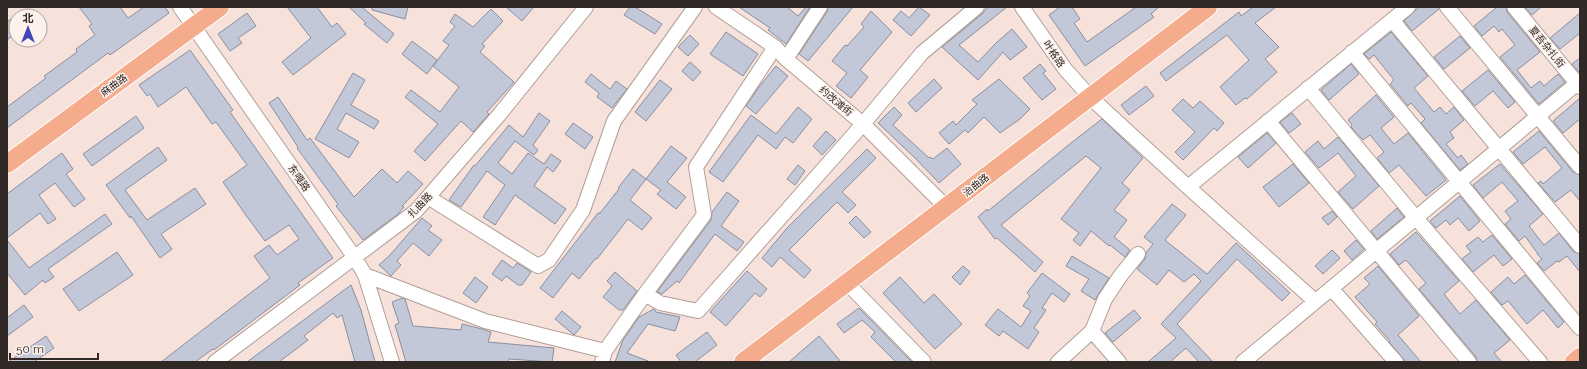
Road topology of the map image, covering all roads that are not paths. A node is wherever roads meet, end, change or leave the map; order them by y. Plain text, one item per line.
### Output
1 (180, 7) edge
2 (220, 7) edge
3 (586, 7) edge
4 (695, 7) edge
5 (716, 7) edge
6 (820, 7) edge
7 (977, 7) edge
8 (1022, 7) edge
9 (1208, 7) edge
10 (1408, 7) edge
11 (1448, 7) edge
12 (1514, 7) edge
13 (1392, 20) junction
14 (193, 27) junction
15 (775, 47) junction
16 (1352, 52) junction
17 (786, 59) junction
18 (1579, 84) edge
19 (1308, 88) junction
20 (1090, 97) junction
21 (1538, 116) junction
22 (1268, 121) junction
23 (863, 124) junction
24 (1499, 149) junction
25 (7, 164) edge
26 (1580, 167) edge
27 (1459, 182) junction
28 (1188, 187) junction
29 (428, 197) junction
30 (947, 208) junction
31 (1416, 218) junction
32 (1580, 246) edge
33 (1376, 252) junction
34 (1138, 254) dead end
35 (355, 258) junction
36 (365, 275) junction
37 (847, 283) junction
38 (1331, 288) junction
39 (645, 294) junction
40 (1315, 301) junction
41 (1580, 328) edge
42 (1092, 330) junction
43 (603, 356) edge
44 (1580, 357) edge
45 (215, 362) edge
46 (392, 362) edge
47 (743, 362) edge
48 (924, 362) edge
49 (1058, 362) edge
50 (1119, 362) edge
51 (1242, 362) edge
52 (1396, 362) edge
53 (1469, 362) edge
54 (1540, 362) edge
55 (1574, 362) edge

1 - 14 street, 东嘎路
2 - 14 main road, 麻曲路
3 - 29 street, 扎曲路
4 - 29 street
5 - 15 street, 约改滩街
6 - 17 street
7 - 23 street
8 - 20 street, 叶格路
9 - 20 main road, 治曲路
10 - 13 street
11 - 21 street
12 - 18 street, 夏吾杂扎街
13 - 16 street
13 - 24 street
14 - 25 main road, 麻曲路
14 - 35 street, 东嘎路
15 - 17 street, 约改滩街
15 - 39 street
16 - 19 street
16 - 27 street
17 - 23 street, 约改滩街
18 - 21 street
19 - 22 street
19 - 31 street
20 - 28 street, 叶格路
20 - 30 main road, 治曲路
21 - 24 street
21 - 26 street
22 - 28 street
22 - 33 street
23 - 30 street, 约改滩街
23 - 39 street
24 - 27 street
24 - 32 street
27 - 31 street
27 - 41 street
28 - 40 street, 叶格路
29 - 35 street, 扎曲路
30 - 37 main road, 治曲路
31 - 33 street
31 - 54 street
33 - 38 street
33 - 53 street
34 - 42 street
35 - 36 street, 东嘎路
35 - 45 street, 扎曲路
36 - 43 street
36 - 46 street, 东嘎路
37 - 47 main road, 治曲路
37 - 48 street
38 - 40 street
38 - 52 street
39 - 43 street
40 - 51 street
42 - 49 street
42 - 50 street
44 - 55 main road

